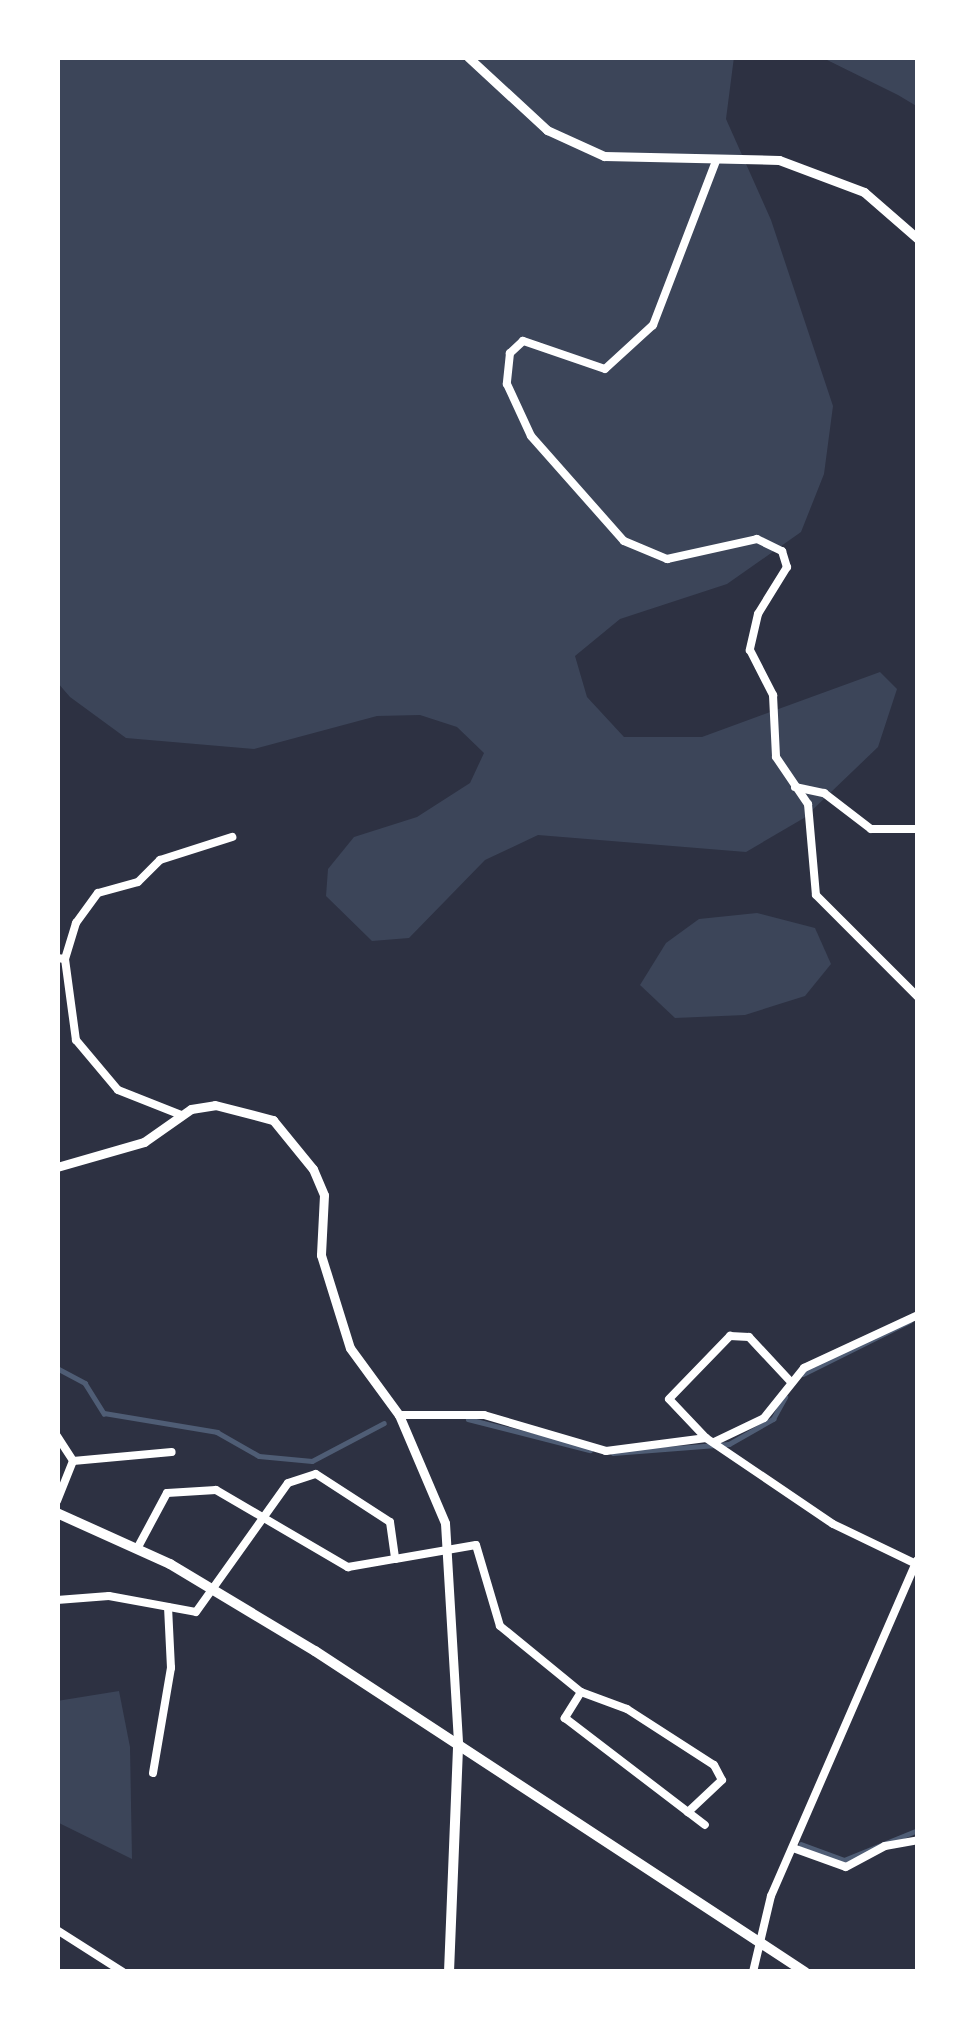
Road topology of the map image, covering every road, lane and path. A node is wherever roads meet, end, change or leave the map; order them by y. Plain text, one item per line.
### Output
1 (468, 57) edge
2 (716, 161) junction
3 (918, 239) edge
4 (794, 787) junction
5 (918, 829) edge
6 (232, 837) dead end
7 (61, 958) edge
8 (918, 997) edge
9 (181, 1115) junction
10 (57, 1167) edge
11 (914, 1313) edge
12 (790, 1381) junction
13 (399, 1415) junction
14 (57, 1436) edge
15 (712, 1443) junction
16 (172, 1452) dead end
17 (73, 1461) junction
18 (57, 1501) edge
19 (57, 1513) edge
20 (266, 1513) junction
21 (138, 1547) junction
22 (449, 1548) junction
23 (395, 1559) junction
24 (917, 1561) edge
25 (209, 1586) junction
26 (905, 1590) junction
27 (918, 1596) edge
28 (57, 1600) edge
29 (168, 1607) junction
30 (581, 1692) junction
31 (458, 1744) junction
32 (153, 1773) dead end
33 (688, 1812) junction
34 (705, 1825) dead end
35 (918, 1840) edge
36 (794, 1848) junction
37 (57, 1930) edge
38 (758, 1940) junction
39 (450, 1968) edge
40 (123, 1972) edge
41 (753, 1972) edge
42 (805, 1972) edge

1 - 2 street
2 - 3 street
2 - 4 street
4 - 5 street
4 - 8 street
6 - 7 street
7 - 9 street
9 - 10 street
9 - 13 street
11 - 12 street
12 - 15 street
12 - 15 street
13 - 15 street
13 - 22 street
14 - 17 street
15 - 24 street
16 - 17 street
17 - 18 street
19 - 21 main road
20 - 21 street
20 - 23 street
20 - 23 street
20 - 25 street
21 - 25 main road
22 - 23 street
22 - 30 street
22 - 31 street
24 - 26 street
25 - 29 street
25 - 31 main road
26 - 27 street
26 - 36 street
28 - 29 street
29 - 32 street
30 - 33 street
30 - 33 street
31 - 38 main road
31 - 39 main road
33 - 34 street
35 - 36 street
36 - 38 street
37 - 40 street
38 - 41 street
38 - 42 main road

